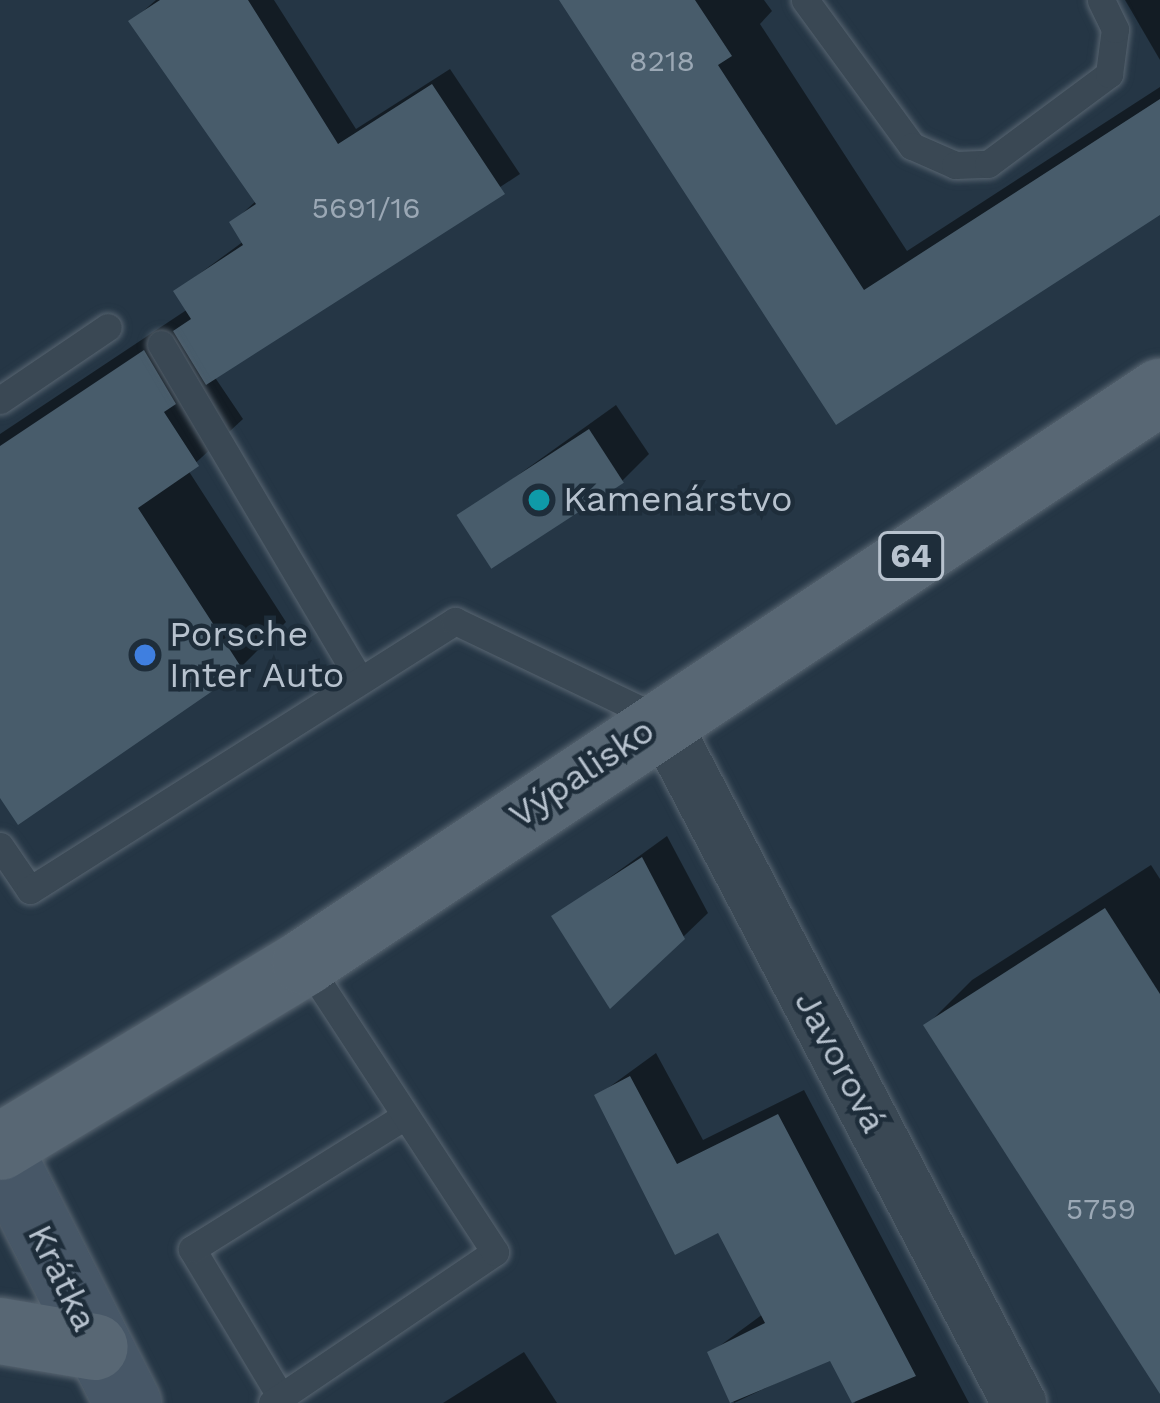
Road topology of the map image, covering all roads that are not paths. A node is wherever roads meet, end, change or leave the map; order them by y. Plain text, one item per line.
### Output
1 (805, 0) edge
2 (1101, 0) edge
3 (107, 327) dead end
4 (161, 344) dead end
5 (1160, 392) edge
6 (0, 400) edge
7 (368, 670) junction
8 (662, 720) junction
9 (0, 846) edge
10 (304, 962) junction
11 (405, 1116) junction
12 (0, 1149) edge
13 (0, 1330) edge
14 (95, 1347) junction
15 (276, 1399) edge
16 (128, 1403) edge
17 (1019, 1403) edge

1 - 2 lane
3 - 6 lane
4 - 7 lane
5 - 8 main road, Výpalisko / 64
7 - 8 lane
7 - 9 lane
8 - 10 main road, Výpalisko / 64
8 - 17 street, Javorová
10 - 11 lane
10 - 12 main road, Výpalisko / 64
11 - 15 lane
11 - 15 lane
12 - 14 main road, Krátka
13 - 14 main road
14 - 16 main road, Krátka

